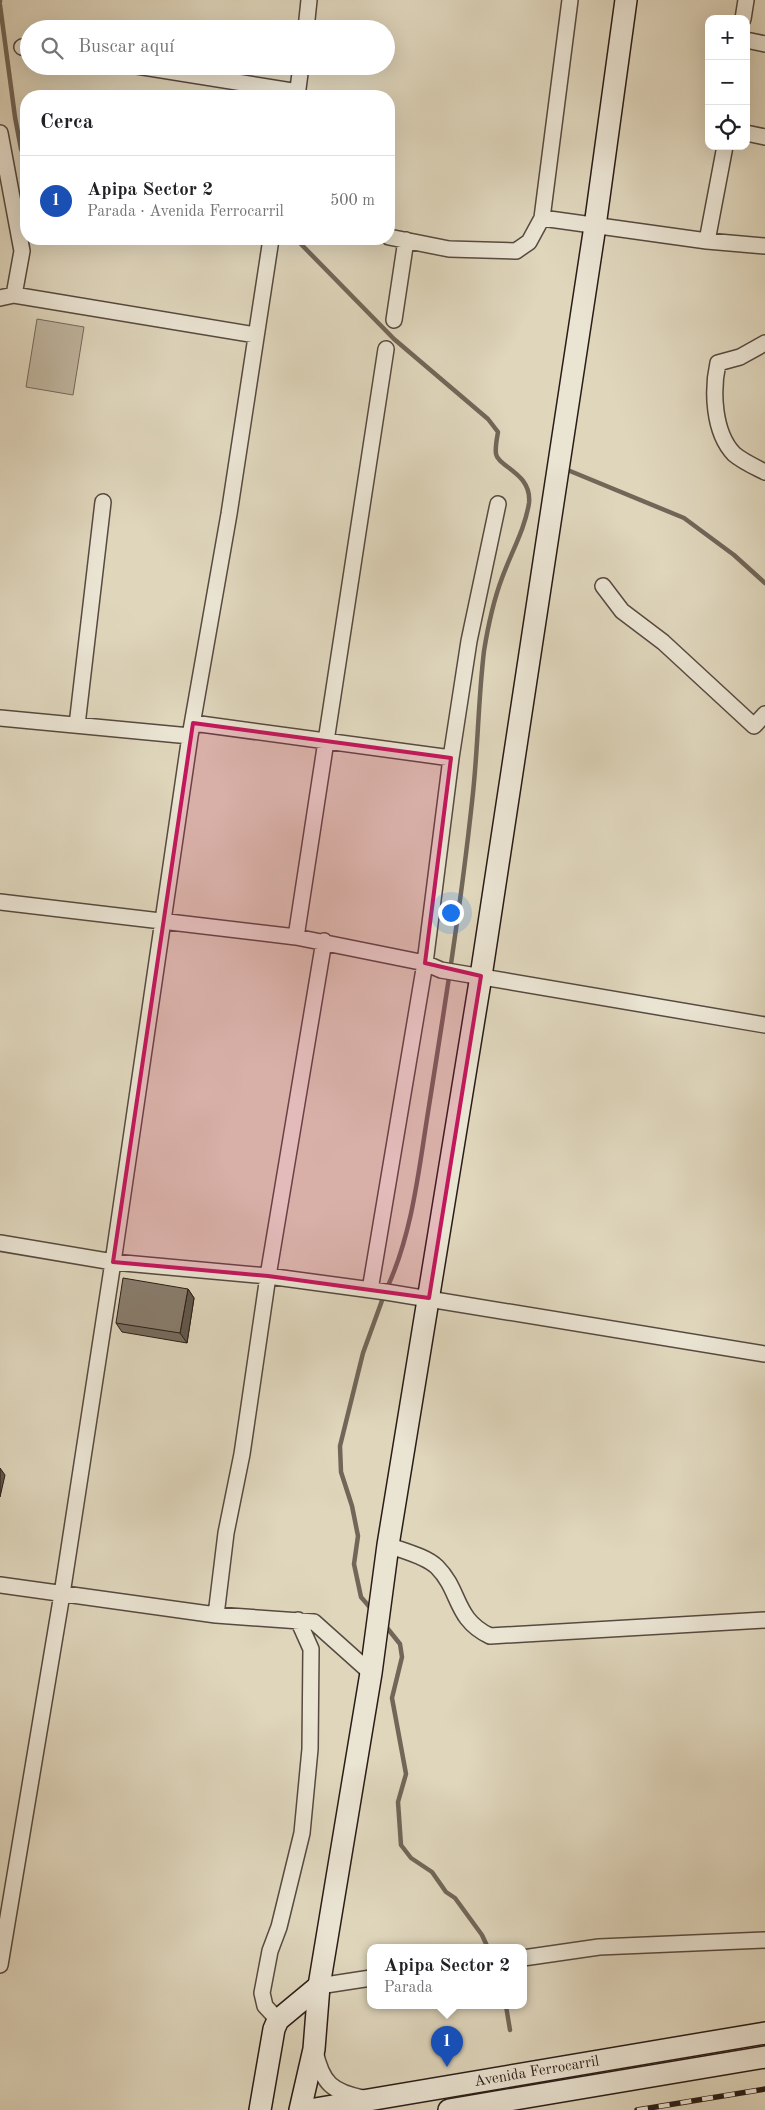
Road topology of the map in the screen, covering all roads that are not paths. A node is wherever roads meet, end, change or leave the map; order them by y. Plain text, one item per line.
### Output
1 (309, 0) edge
2 (570, 0) edge
3 (626, 0) edge
4 (746, 0) edge
5 (744, 15) edge
6 (307, 20) edge
7 (750, 41) edge
8 (765, 44) edge
9 (188, 75) edge
10 (300, 75) edge
11 (274, 90) edge
12 (298, 90) edge
13 (0, 133) edge
14 (750, 134) edge
15 (765, 137) edge
16 (724, 150) edge
17 (542, 218) junction
18 (595, 226) junction
19 (395, 238) edge
20 (20, 240) edge
21 (406, 240) junction
22 (707, 241) junction
23 (21, 245) edge
24 (270, 245) edge
25 (765, 246) edge
26 (7, 297) edge
27 (394, 320) dead end
28 (256, 334) junction
29 (765, 343) edge
30 (386, 349) dead end
31 (765, 472) edge
32 (103, 502) dead end
33 (498, 504) dead end
34 (603, 586) dead end
35 (765, 714) edge
36 (0, 718) edge
37 (77, 724) junction
38 (192, 729) junction
39 (327, 742) junction
40 (451, 758) junction
41 (0, 902) edge
42 (163, 920) junction
43 (296, 937) junction
44 (324, 941) junction
45 (425, 963) junction
46 (481, 976) junction
47 (765, 1025) edge
48 (0, 1243) edge
49 (113, 1262) junction
50 (268, 1276) junction
51 (370, 1290) junction
52 (429, 1298) junction
53 (765, 1354) edge
54 (388, 1545) junction
55 (0, 1584) edge
56 (62, 1594) junction
57 (216, 1615) junction
58 (298, 1620) junction
59 (765, 1620) edge
60 (371, 1673) junction
61 (765, 1940) edge
62 (527, 1957) edge
63 (0, 1965) edge
64 (367, 1979) edge
65 (319, 1986) junction
66 (278, 2020) junction
67 (765, 2033) edge
68 (314, 2049) junction
69 (765, 2057) edge
70 (372, 2100) junction
71 (260, 2110) edge
72 (300, 2110) edge
73 (308, 2110) edge
74 (450, 2110) edge

1 - 6 street
2 - 17 street
3 - 18 street
4 - 5 street
7 - 8 street
9 - 11 street
10 - 12 street
13 - 20 street
14 - 15 street
16 - 22 street
17 - 18 street
17 - 21 street
18 - 22 street
18 - 46 street
19 - 21 street
21 - 27 street
22 - 25 street
23 - 26 street
24 - 28 street
26 - 28 street
28 - 38 street
29 - 31 street
30 - 39 street
32 - 37 street
33 - 40 street
34 - 35 street
36 - 37 street
37 - 38 street
38 - 39 street
38 - 42 street
39 - 40 street
39 - 43 street
40 - 45 street
41 - 42 street
42 - 43 street
42 - 49 street
43 - 44 street
44 - 45 street
44 - 50 street
45 - 46 street
45 - 51 street
46 - 47 street
46 - 52 street
48 - 49 street
49 - 50 street
49 - 56 street
50 - 51 street
50 - 57 street
51 - 52 street
52 - 53 street
52 - 54 street
54 - 59 street
54 - 60 street
55 - 56 street
56 - 57 street
56 - 63 street
57 - 58 street
58 - 60 street
58 - 66 street
60 - 65 street
61 - 62 street
64 - 65 street
65 - 66 street
65 - 68 street
66 - 71 street
67 - 70 street, Avenida Ferrocarril
68 - 70 street
68 - 72 street
69 - 74 street, Avenida Ferrocarril
70 - 73 street, Avenida Ferrocarril

